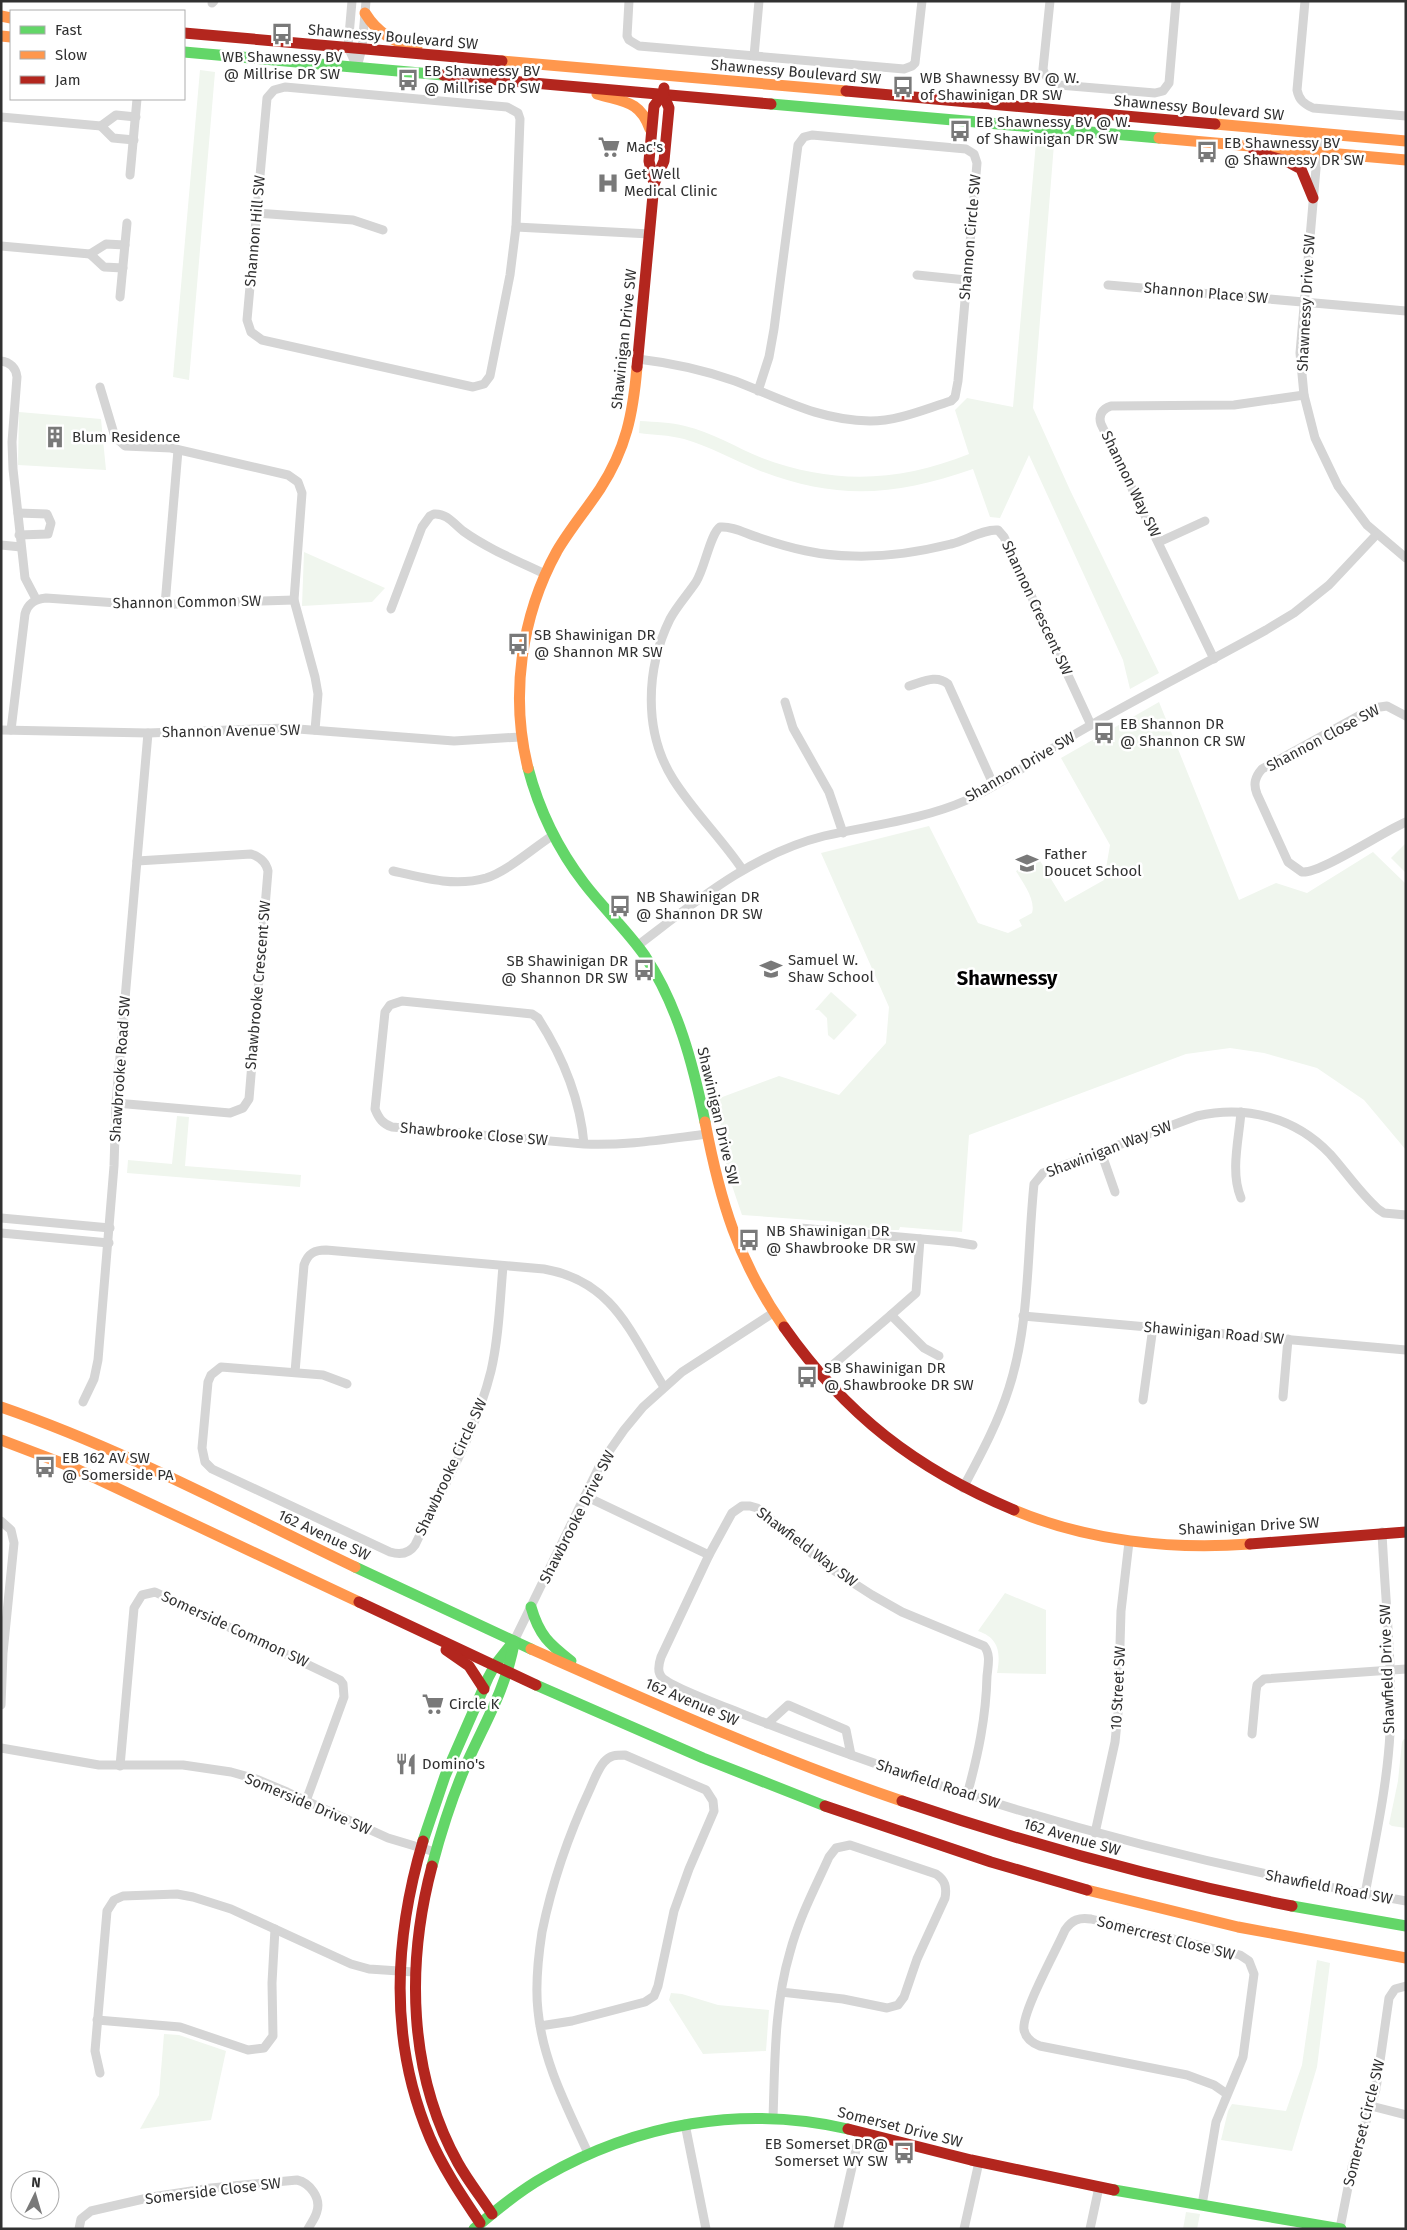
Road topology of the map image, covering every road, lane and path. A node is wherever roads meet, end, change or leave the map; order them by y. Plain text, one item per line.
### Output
1 (352, 1) edge
2 (629, 1) edge
3 (759, 1) edge
4 (922, 1) edge
5 (1050, 1) edge
6 (1176, 1) edge
7 (1305, 1) edge
8 (366, 7) edge
9 (185, 33) edge
10 (348, 47) junction
11 (362, 48) junction
12 (185, 52) edge
13 (754, 56) junction
14 (459, 58) junction
15 (357, 67) junction
16 (665, 76) junction
17 (574, 86) junction
18 (663, 94) junction
19 (137, 100) edge
20 (1406, 116) edge
21 (1, 117) edge
22 (136, 117) junction
23 (101, 126) junction
24 (651, 134) junction
25 (1319, 134) junction
26 (134, 140) junction
27 (1406, 141) edge
28 (1205, 142) junction
29 (1317, 152) junction
30 (1406, 160) edge
31 (130, 175) dead end
32 (654, 184) junction
33 (1313, 198) junction
34 (256, 213) junction
35 (126, 223) dead end
36 (516, 227) junction
37 (383, 230) dead end
38 (650, 234) junction
39 (125, 245) junction
40 (1, 246) edge
41 (90, 254) junction
42 (123, 268) junction
43 (917, 275) dead end
44 (966, 280) junction
45 (1108, 285) dead end
46 (120, 297) dead end
47 (1304, 302) junction
48 (1406, 311) edge
49 (638, 359) junction
50 (1, 361) edge
51 (100, 387) dead end
52 (758, 391) junction
53 (1304, 395) junction
54 (178, 450) junction
55 (18, 513) junction
56 (1205, 521) dead end
57 (1377, 534) junction
58 (19, 535) junction
59 (1159, 542) junction
60 (1, 545) edge
61 (21, 547) junction
62 (1406, 558) edge
63 (545, 574) junction
64 (36, 599) junction
65 (294, 600) junction
66 (165, 605) junction
67 (391, 609) dead end
68 (1214, 659) junction
69 (909, 686) dead end
70 (785, 702) dead end
71 (1406, 716) edge
72 (1091, 725) junction
73 (1, 730) edge
74 (11, 730) junction
75 (315, 730) junction
76 (148, 733) junction
77 (520, 737) junction
78 (994, 786) junction
79 (1406, 822) edge
80 (843, 833) junction
81 (552, 836) junction
82 (137, 861) junction
83 (742, 869) junction
84 (393, 871) dead end
85 (637, 946) junction
86 (116, 1103) junction
87 (1241, 1112) junction
88 (707, 1134) junction
89 (584, 1144) junction
90 (1100, 1152) junction
91 (1115, 1192) dead end
92 (1241, 1198) dead end
93 (1406, 1215) edge
94 (1, 1218) edge
95 (110, 1228) junction
96 (800, 1228) dead end
97 (1, 1233) edge
98 (920, 1239) junction
99 (108, 1243) junction
100 (973, 1245) dead end
101 (503, 1266) junction
102 (773, 1313) junction
103 (892, 1315) junction
104 (1023, 1316) junction
105 (1153, 1327) junction
106 (1288, 1340) junction
107 (1406, 1350) edge
108 (939, 1356) dead end
109 (295, 1372) junction
110 (820, 1376) junction
111 (347, 1384) dead end
112 (664, 1388) junction
113 (1283, 1397) dead end
114 (1143, 1400) dead end
115 (83, 1402) dead end
116 (1, 1408) edge
117 (1, 1440) edge
118 (963, 1488) junction
119 (585, 1496) junction
120 (1, 1521) edge
121 (1382, 1532) junction
122 (1406, 1532) edge
123 (1129, 1542) junction
124 (710, 1555) junction
125 (531, 1607) junction
126 (420, 1631) junction
127 (514, 1641) junction
128 (2, 1655) edge
129 (494, 1666) junction
130 (1390, 1669) junction
131 (1406, 1669) edge
132 (508, 1672) junction
133 (659, 1672) joint
134 (589, 1674) junction
135 (484, 1689) junction
136 (1, 1705) edge
137 (767, 1724) junction
138 (1252, 1734) dead end
139 (1, 1748) edge
140 (851, 1755) junction
141 (120, 1766) junction
142 (967, 1795) junction
143 (306, 1801) junction
144 (1095, 1832) junction
145 (421, 1848) junction
146 (435, 1852) junction
147 (1365, 1894) junction
148 (1406, 1901) edge
149 (1406, 1926) edge
150 (275, 1929) junction
151 (1406, 1958) edge
152 (399, 1971) junction
153 (414, 1972) junction
154 (1406, 1986) edge
155 (781, 1992) junction
156 (97, 2020) junction
157 (540, 2026) junction
158 (100, 2074) dead end
159 (1227, 2094) junction
160 (1371, 2106) junction
161 (1406, 2115) edge
162 (773, 2118) junction
163 (685, 2124) junction
164 (860, 2132) junction
165 (588, 2154) junction
166 (979, 2162) junction
167 (1099, 2187) junction
168 (1202, 2205) junction
169 (492, 2214) junction
170 (477, 2226) edge
171 (79, 2229) edge
172 (308, 2229) edge
173 (706, 2229) edge
174 (838, 2229) edge
175 (964, 2229) edge
176 (1090, 2229) edge
177 (1341, 2229) edge

1 - 10 street
2 - 13 street
3 - 13 street
4 - 13 street
5 - 6 street
7 - 20 street
8 - 11 street
8 - 14 main road
9 - 10 main road, Shawnessy Boulevard SW
10 - 11 main road, Shawnessy Boulevard SW
10 - 15 street
11 - 14 main road, Shawnessy Boulevard SW
11 - 15 street
12 - 15 main road
14 - 16 main road, Shawnessy Boulevard SW
15 - 17 main road
16 - 18 main road, Shawinigan Drive SW
16 - 25 main road, Shawnessy Boulevard SW
17 - 18 main road
17 - 24 main road
18 - 24 main road, Shawinigan Drive SW
18 - 28 main road
18 - 32 main road, Shawinigan Drive SW
19 - 22 street
21 - 23 street
22 - 23 street
22 - 26 street
23 - 26 street
24 - 32 main road, Shawinigan Drive SW
25 - 27 main road, Shawnessy Boulevard SW
25 - 29 street, Shawnessy Drive SW
26 - 31 street
28 - 29 main road
28 - 33 main road
29 - 30 main road
29 - 33 street, Shawnessy Drive SW
32 - 38 main road, Shawinigan Drive SW
33 - 47 street, Shawnessy Drive SW
34 - 36 street, Shannon Hill SW
34 - 36 street, Shannon Hill SW
34 - 37 street
35 - 39 street
36 - 38 street
38 - 49 main road, Shawinigan Drive SW
39 - 41 street
39 - 42 street
40 - 41 street
41 - 42 street
42 - 46 street
43 - 44 street
44 - 52 street, Shannon Circle SW
44 - 52 street, Shannon Circle SW
45 - 47 street, Shannon Place SW
47 - 48 street, Shannon Place SW
47 - 53 street, Shawnessy Drive SW
49 - 52 street, Shannon Circle SW
49 - 63 main road, Shawinigan Drive SW
50 - 55 street
51 - 54 street
53 - 57 street, Shawnessy Drive SW
53 - 59 street, Shannon Way SW
54 - 65 street
54 - 66 street
55 - 58 street
55 - 58 street
56 - 59 street
57 - 62 street, Shawnessy Drive SW
57 - 68 street, Shannon Drive SW
58 - 61 street
59 - 68 street, Shannon Way SW
60 - 61 street
61 - 64 street
63 - 67 street
63 - 77 main road, Shawinigan Drive SW
64 - 66 street, Shannon Common SW
64 - 74 street
65 - 66 street, Shannon Common SW
65 - 75 street
68 - 72 street, Shannon Drive SW
69 - 78 street
70 - 80 street
71 - 79 street, Shannon Close SW
72 - 78 street, Shannon Drive SW
72 - 83 street, Shannon Crescent SW
73 - 74 street, Shannon Avenue SW
74 - 76 street, Shannon Avenue SW
75 - 76 street, Shannon Avenue SW
75 - 77 street, Shannon Avenue SW
76 - 82 street, Shawbrooke Road SW
77 - 81 main road, Shawinigan Drive SW
78 - 80 street, Shannon Drive SW
80 - 83 street, Shannon Drive SW
81 - 84 street
81 - 85 main road, Shawinigan Drive SW
82 - 86 street, Shawbrooke Road SW
82 - 86 street, Shawbrooke Crescent SW
83 - 85 street, Shannon Drive SW
85 - 88 main road, Shawinigan Drive SW
86 - 95 street, Shawbrooke Road SW
87 - 90 street, Shawinigan Way SW
87 - 92 street
87 - 93 street, Shawinigan Way SW
88 - 89 street, Shawbrooke Close SW
88 - 102 main road, Shawinigan Drive SW
89 - 89 street, Shawbrooke Close SW
90 - 91 street
90 - 104 street, Shawinigan Way SW
94 - 95 street
95 - 99 street, Shawbrooke Road SW
96 - 98 street
97 - 99 street
98 - 100 street
98 - 103 street
99 - 115 street, Shawbrooke Road SW
101 - 109 street
101 - 109 street, Shawbrooke Circle SW
101 - 112 street
102 - 110 main road, Shawinigan Drive SW
102 - 112 street, Shawbrooke Drive SW
103 - 108 street
103 - 110 street
104 - 105 street, Shawinigan Road SW
104 - 118 street, Shawinigan Way SW
105 - 106 street, Shawinigan Road SW
105 - 114 street
106 - 107 street, Shawinigan Road SW
106 - 113 street
109 - 111 street
110 - 118 main road, Shawinigan Drive SW
112 - 119 street, Shawbrooke Drive SW
116 - 127 main road, 162 Avenue SW
117 - 126 main road
118 - 123 main road, Shawinigan Drive SW
119 - 124 street
119 - 125 street, Shawbrooke Drive SW
120 - 128 street
121 - 122 main road, Shawinigan Drive SW
121 - 123 main road, Shawinigan Drive SW
121 - 130 street, Shawfield Drive SW
123 - 144 street, 10 Street SW
124 - 133 street, Shawfield Way SW
124 - 142 street, Shawfield Way SW
125 - 127 street, Shawbrooke Drive SW
125 - 134 main road
126 - 129 main road
126 - 135 main road
127 - 129 main road
127 - 132 main road
127 - 134 main road, 162 Avenue SW
128 - 136 street
129 - 132 main road
129 - 135 main road
130 - 131 street
130 - 138 street
130 - 147 street, Shawfield Drive SW
132 - 146 main road
132 - 151 main road
133 - 137 street, Shawfield Road SW
134 - 149 main road, 162 Avenue SW
135 - 145 main road
137 - 140 street, Shawfield Road SW
137 - 140 street
139 - 141 street, Somerside Drive SW
140 - 142 street, Shawfield Road SW
141 - 143 street, Somerside Drive SW
141 - 143 street, Somerside Common SW
142 - 144 street, Shawfield Road SW
143 - 145 street, Somerside Drive SW
144 - 147 street, Shawfield Road SW
145 - 146 street, Somerside Drive SW
145 - 152 main road
146 - 153 main road
147 - 148 street, Shawfield Road SW
150 - 152 street
150 - 156 street
150 - 156 street
152 - 153 street
152 - 170 main road
153 - 169 main road
154 - 160 street, Somerset Circle SW
155 - 155 street
155 - 162 street
156 - 158 street
157 - 157 street
157 - 165 street
159 - 159 street, Somercrest Close SW
159 - 168 street, Somercrest Close SW
160 - 161 street
160 - 177 street, Somerset Circle SW
162 - 163 main road, Somerset Drive SW
162 - 164 main road, Somerset Drive SW
163 - 165 main road, Somerset Drive SW
163 - 173 street
164 - 166 main road, Somerset Drive SW
164 - 174 street
165 - 169 main road, Somerset Drive SW
166 - 167 main road, Somerset Drive SW
166 - 175 street
167 - 168 main road, Somerset Drive SW
167 - 176 street
168 - 177 main road, Somerset Drive SW
169 - 170 main road, Somerset Drive SW
171 - 172 street, Somerside Close SW

